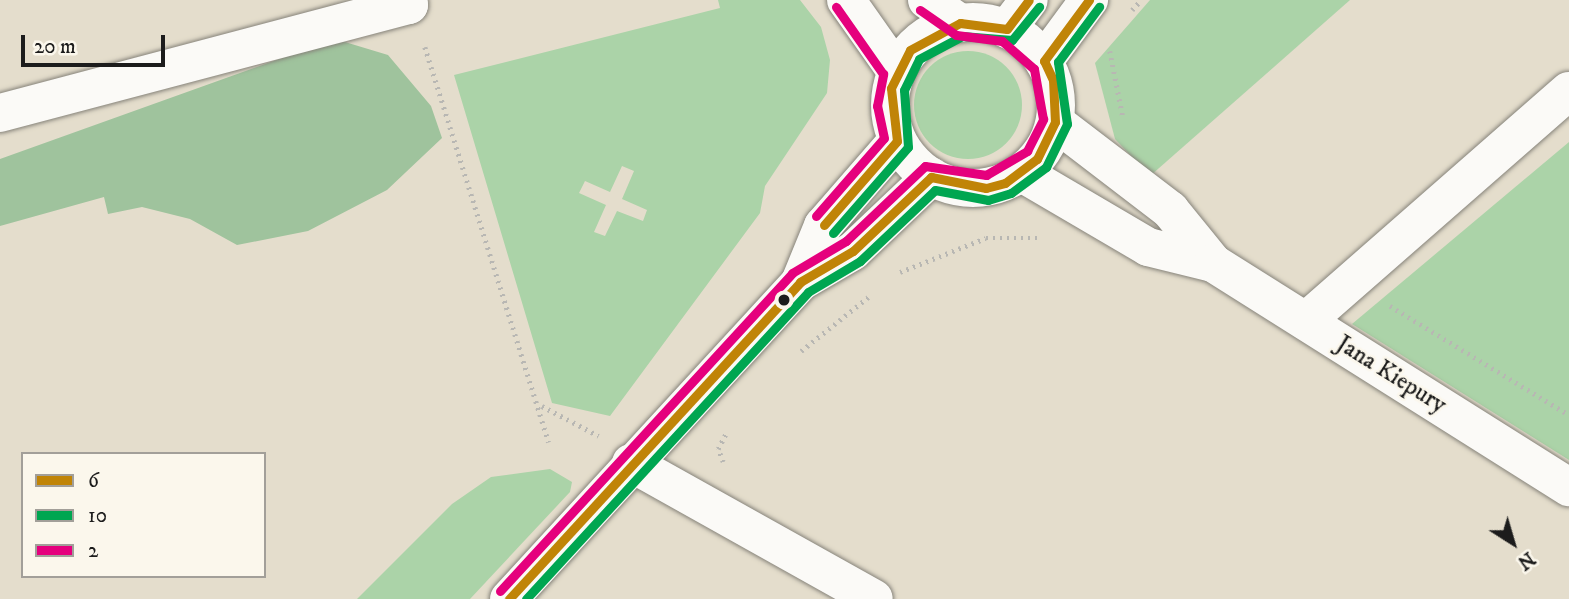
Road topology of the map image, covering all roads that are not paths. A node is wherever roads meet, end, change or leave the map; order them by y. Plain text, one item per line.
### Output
1 (846, 0) edge
2 (927, 0) edge
3 (1089, 0) edge
4 (412, 12) edge
5 (1018, 14) edge
6 (960, 23) junction
7 (1044, 61) junction
8 (896, 71) junction
9 (1569, 90) edge
10 (0, 113) edge
11 (1055, 122) junction
12 (897, 141) junction
13 (1022, 173) junction
14 (931, 177) junction
15 (1213, 263) junction
16 (800, 282) junction
17 (1306, 321) junction
18 (619, 451) junction
19 (1569, 487) edge
20 (509, 599) edge
21 (874, 599) edge

1 - 8 street
2 - 6 street
3 - 7 street
4 - 10 street
5 - 6 street
5 - 7 street
6 - 8 street
7 - 11 street
8 - 12 street
9 - 17 street
11 - 13 street
11 - 15 street, Jana Kiepury
12 - 14 street
12 - 16 street
13 - 14 street
13 - 15 street, Jana Kiepury
14 - 16 street
15 - 17 street, Jana Kiepury
16 - 18 street
17 - 19 street, Jana Kiepury
18 - 20 street
18 - 21 street

